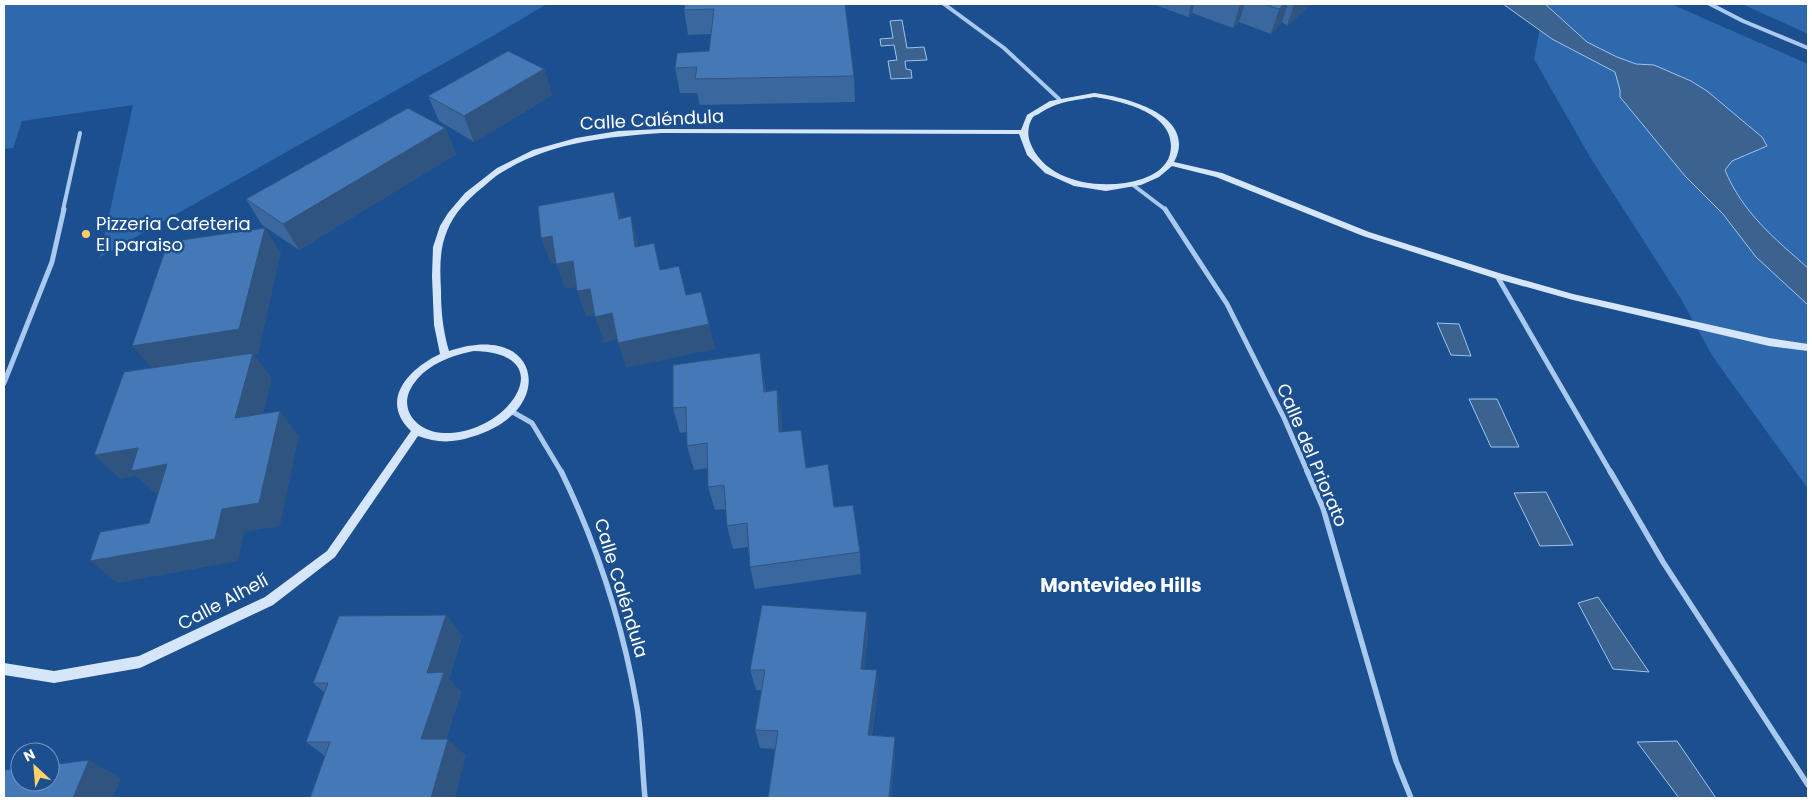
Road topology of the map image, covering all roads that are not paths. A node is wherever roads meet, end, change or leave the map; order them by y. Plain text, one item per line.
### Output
1 (944, 4) edge
2 (1710, 4) edge
3 (1808, 48) edge
4 (1058, 99) junction
5 (80, 132) dead end
6 (1022, 132) junction
7 (1170, 163) junction
8 (1133, 185) junction
9 (1497, 276) junction
10 (1808, 348) edge
11 (446, 354) junction
12 (4, 383) edge
13 (511, 411) junction
14 (418, 430) junction
15 (4, 669) edge
16 (1808, 785) edge
17 (645, 798) edge
18 (1411, 798) edge

1 - 4 street
2 - 3 street
4 - 6 street
4 - 7 street
5 - 12 street
6 - 8 street
6 - 11 street, Calle Caléndula
7 - 8 street
7 - 9 street
8 - 18 street, Calle del Priorato
9 - 10 street
9 - 16 street
11 - 13 street
11 - 14 street
13 - 14 street
13 - 17 street, Calle Caléndula
14 - 15 street, Calle Alhelí

